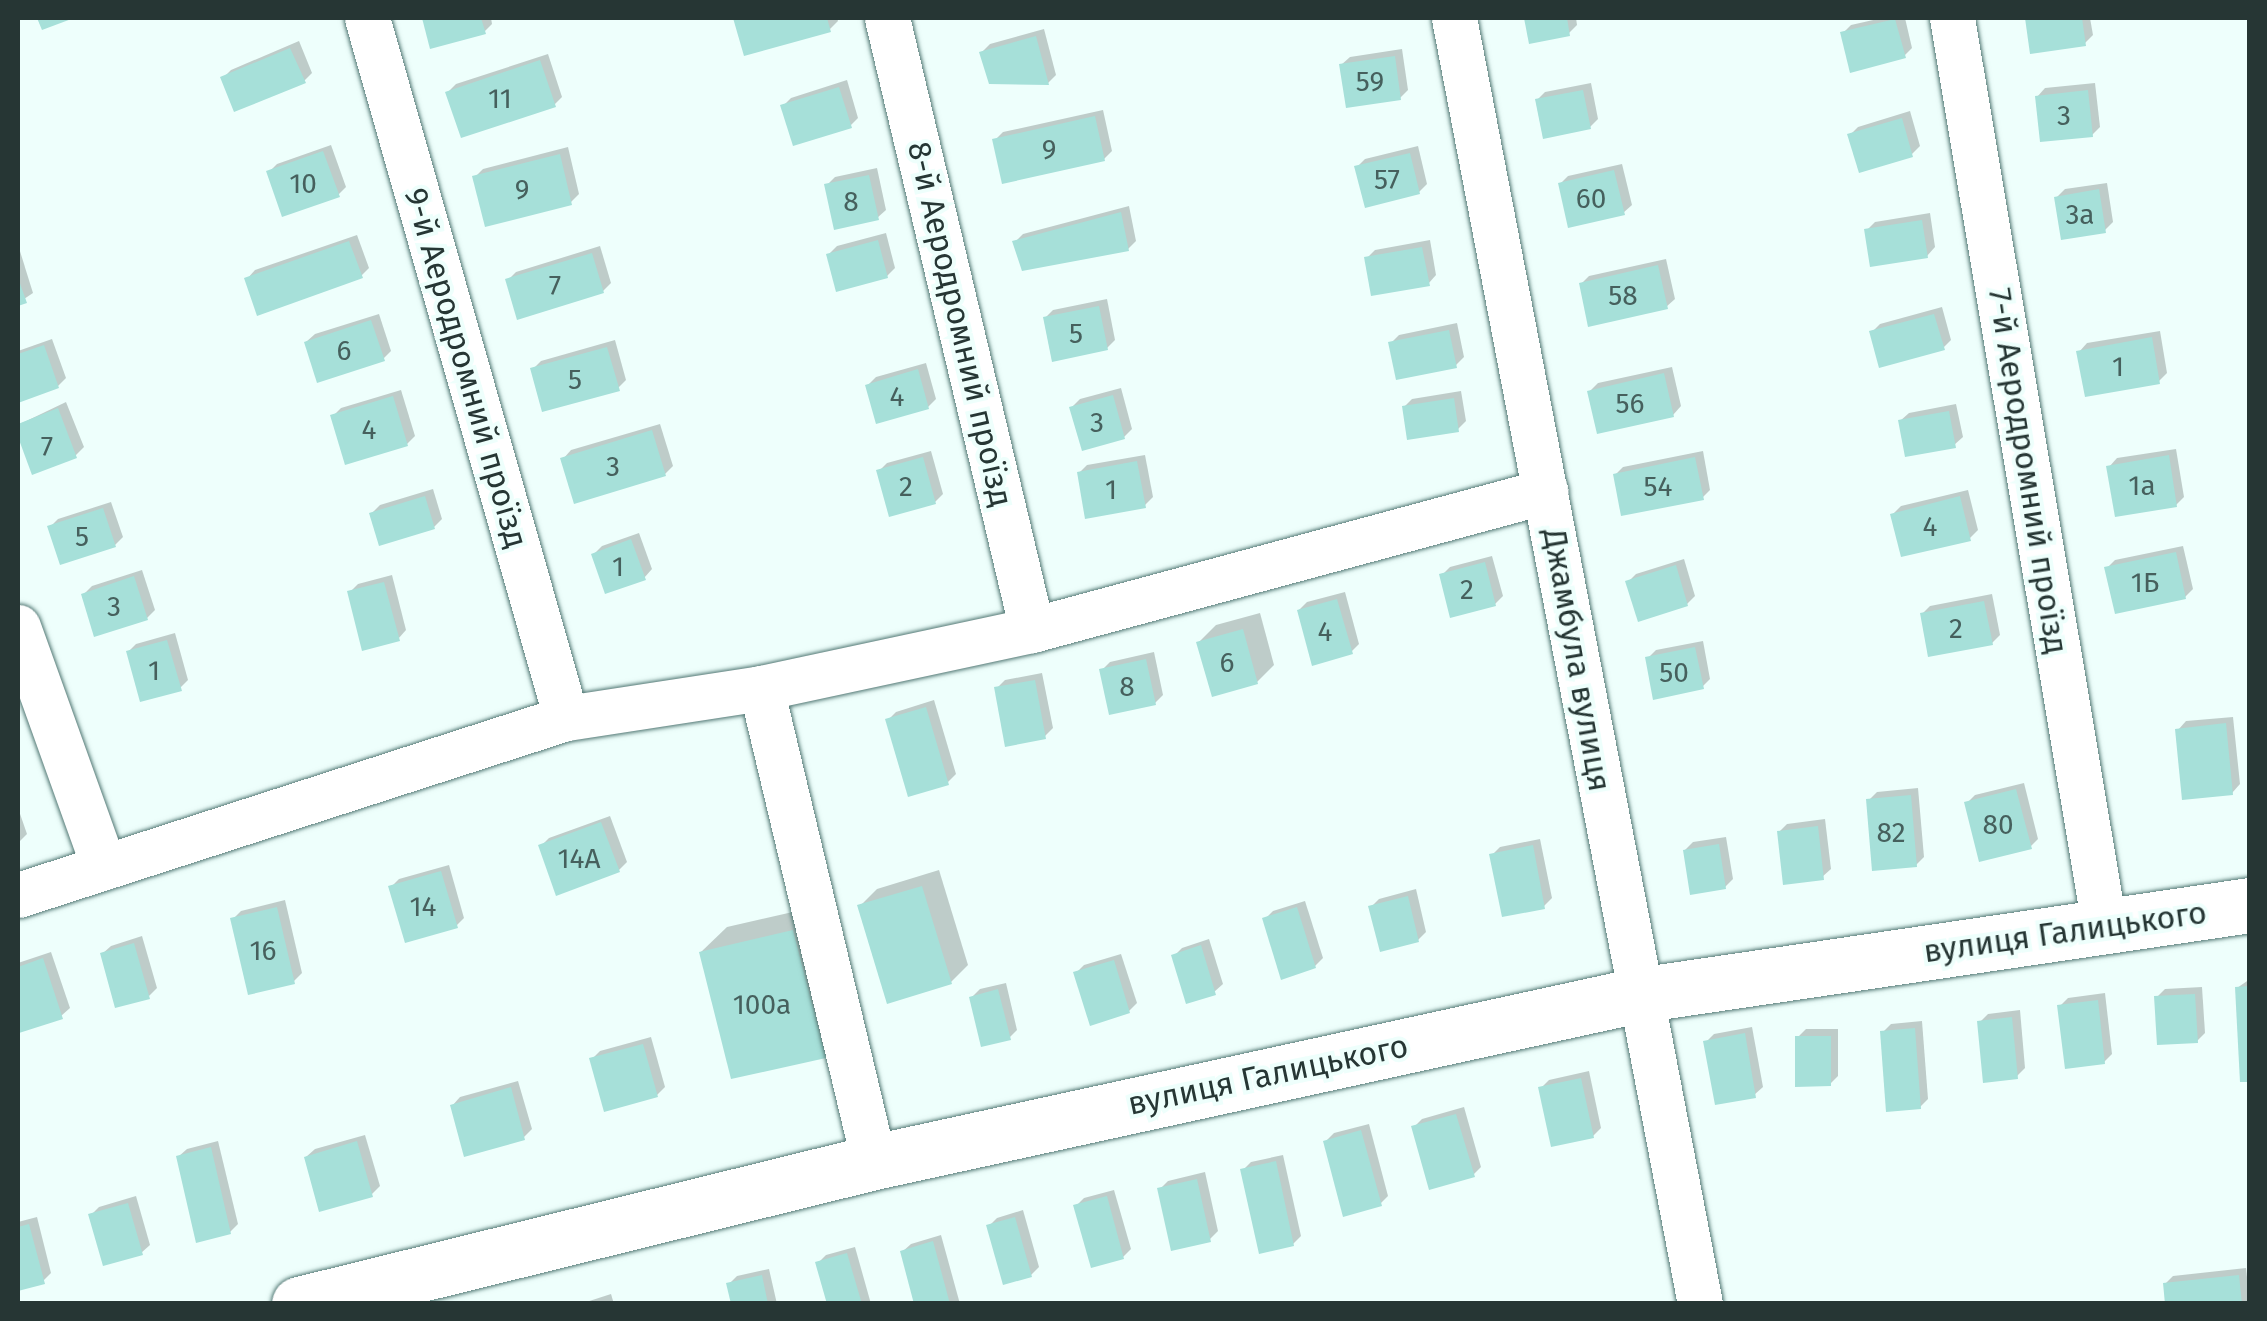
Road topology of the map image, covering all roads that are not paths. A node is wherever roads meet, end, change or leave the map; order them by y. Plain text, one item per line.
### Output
1 (367, 18) edge
2 (887, 18) edge
3 (1454, 18) edge
4 (1952, 18) edge
5 (1546, 491) junction
6 (18, 627) edge
7 (1032, 630) junction
8 (760, 688) junction
9 (566, 718) junction
10 (104, 867) junction
11 (18, 895) edge
12 (2250, 905) edge
13 (2104, 925) junction
14 (1638, 995) junction
15 (874, 1162) junction
16 (299, 1304) edge
17 (1700, 1304) edge

1 - 9 street, 9-й Аеродромний проїзд
2 - 7 street, 8-й Аеродромний проїзд
3 - 5 street, Джамбула вулиця
4 - 13 street, 7-й Аеродромний проїзд
5 - 7 street
5 - 14 street, Джамбула вулиця
6 - 10 street
7 - 8 street
8 - 9 street
8 - 15 street
9 - 10 street
10 - 11 street
12 - 13 street, вулиця Галицького
13 - 14 street, вулиця Галицького
14 - 15 street, вулиця Галицького
14 - 17 street, Джамбула вулиця
15 - 16 street, вулиця Галицького

